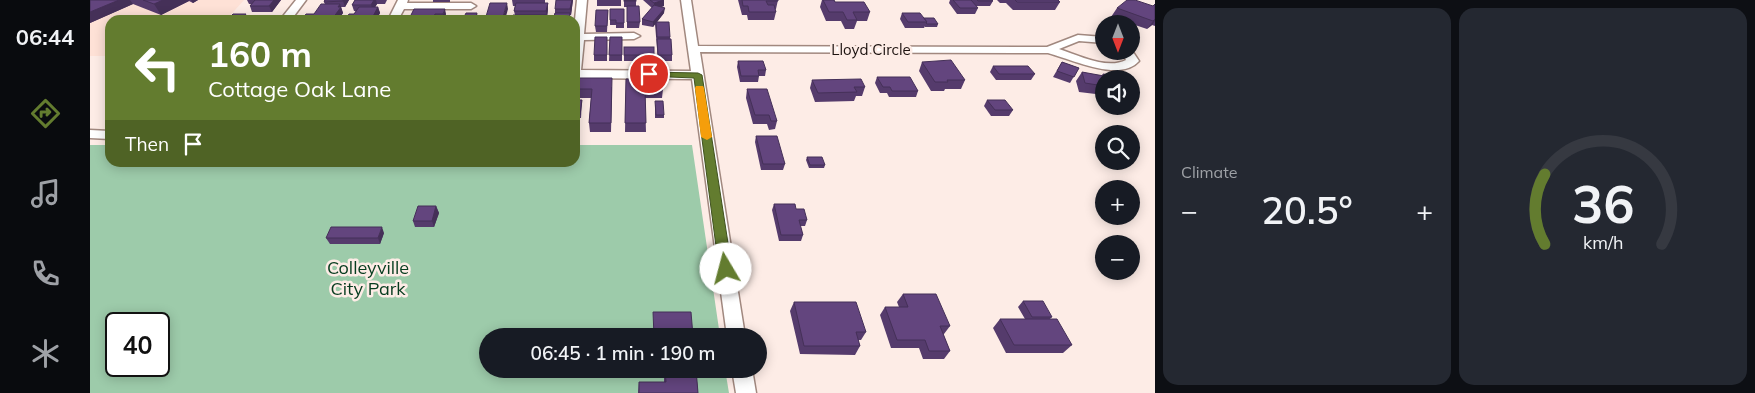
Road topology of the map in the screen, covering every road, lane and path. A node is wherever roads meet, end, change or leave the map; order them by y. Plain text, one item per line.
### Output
1 (301, 0) edge
2 (582, 0) edge
3 (686, 0) edge
4 (401, 3) edge
5 (471, 6) dead end
6 (289, 15) edge
7 (395, 15) edge
8 (580, 15) edge
9 (634, 36) dead end
10 (580, 37) edge
11 (1095, 39) edge
12 (695, 49) junction
13 (1048, 50) junction
14 (1132, 60) edge
15 (580, 74) edge
16 (698, 75) junction
17 (90, 134) edge
18 (105, 134) edge
19 (735, 328) edge
20 (744, 378) edge
21 (746, 393) edge

1 - 6 street
2 - 8 street
3 - 12 street
4 - 5 street
4 - 7 street
9 - 10 street
11 - 13 street, Lloyd Circle
12 - 13 street, Lloyd Circle
12 - 16 street
13 - 14 street, Lloyd Circle
15 - 16 street
16 - 19 street
17 - 18 street
20 - 21 street

